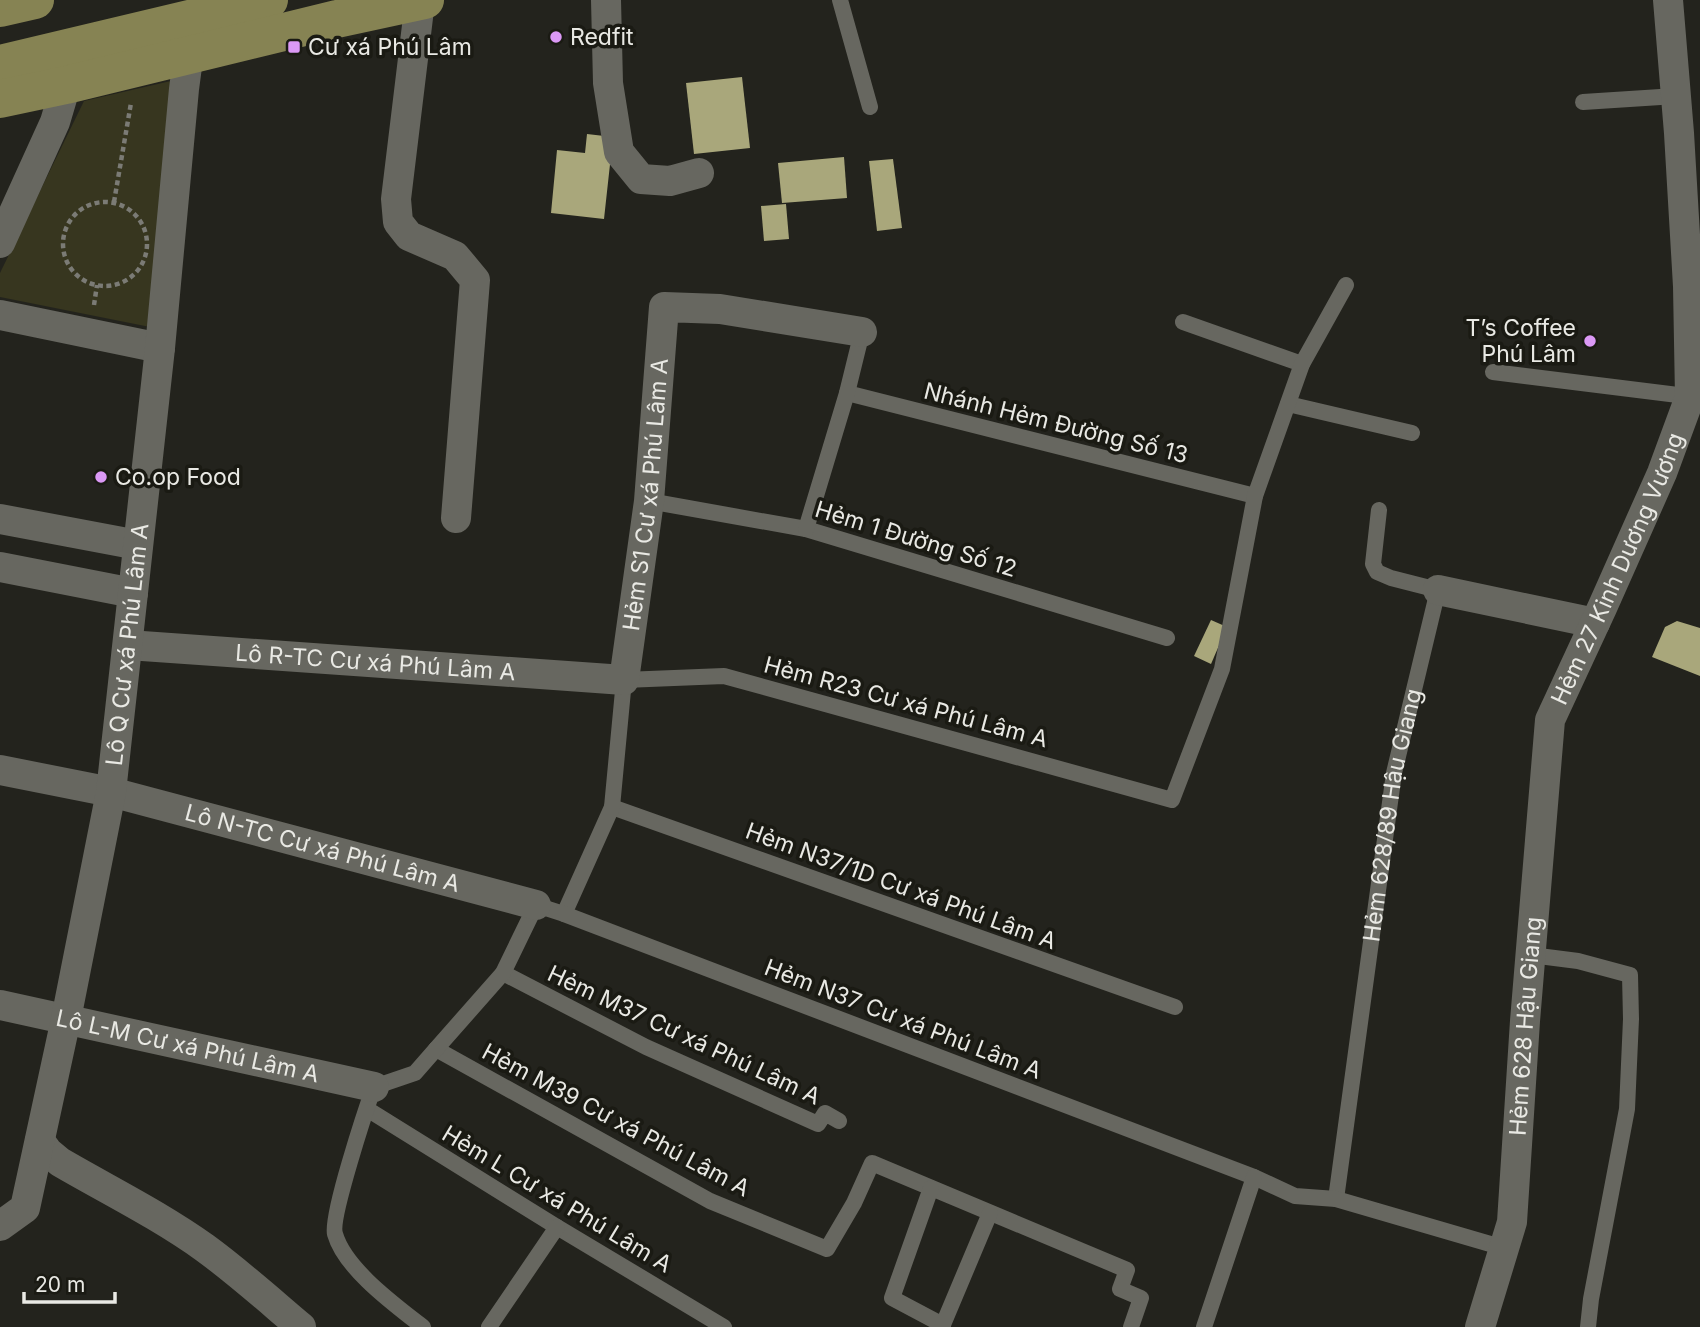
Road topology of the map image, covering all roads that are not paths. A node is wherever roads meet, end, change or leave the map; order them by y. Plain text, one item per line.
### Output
1 (35, 0) edge
2 (269, 0) edge
3 (606, 0) edge
4 (840, 0) edge
5 (1668, 0) edge
6 (422, 1) edge
7 (0, 8) edge
8 (191, 36) junction
9 (0, 64) edge
10 (66, 85) junction
11 (1676, 96) junction
12 (0, 99) edge
13 (1583, 102) dead end
14 (870, 107) dead end
15 (699, 173) dead end
16 (0, 243) edge
17 (1346, 285) dead end
18 (0, 315) edge
19 (1183, 322) dead end
20 (862, 332) joint
21 (160, 348) junction
22 (1302, 364) junction
23 (1493, 372) dead end
24 (847, 393) junction
25 (1695, 397) edge
26 (1288, 404) junction
27 (1412, 433) dead end
28 (1255, 496) junction
29 (649, 501) junction
30 (1379, 510) dead end
31 (456, 518) dead end
32 (0, 519) edge
33 (806, 529) junction
34 (138, 545) junction
35 (0, 567) edge
36 (1438, 590) junction
37 (133, 593) junction
38 (1595, 623) junction
39 (1167, 638) dead end
40 (128, 645) junction
41 (624, 680) junction
42 (1550, 720) joint
43 (0, 769) edge
44 (111, 792) junction
45 (612, 807) junction
46 (536, 905) junction
47 (564, 914) junction
48 (1531, 955) junction
49 (503, 973) junction
50 (0, 1005) edge
51 (1174, 1007) dead end
52 (66, 1019) junction
53 (436, 1049) junction
54 (370, 1098) junction
55 (839, 1121) dead end
56 (40, 1141) junction
57 (1254, 1177) junction
58 (931, 1188) junction
59 (1336, 1199) junction
60 (990, 1213) junction
61 (0, 1226) edge
62 (557, 1227) junction
63 (1504, 1248) junction
64 (943, 1326) edge
65 (301, 1327) edge
66 (423, 1327) edge
67 (489, 1327) edge
68 (724, 1327) edge
69 (1131, 1327) edge
70 (1204, 1327) edge
71 (1480, 1327) edge
72 (1588, 1327) edge

1 - 7 main road
2 - 8 main road
3 - 15 street
4 - 14 lane
5 - 11 street, Hẻm 27 Kinh Dương Vương
6 - 8 main road
6 - 31 street
8 - 9 main road
8 - 10 main road
8 - 21 street, Lô Q Cư xá Phú Lâm A
10 - 12 main road
10 - 16 street
11 - 13 lane
11 - 25 street, Hẻm 27 Kinh Dương Vương
17 - 22 lane
18 - 21 street
19 - 22 lane
20 - 24 lane
20 - 29 street, Hẻm S1 Cư xá Phú Lâm A
21 - 34 street, Lô Q Cư xá Phú Lâm A
22 - 26 lane
23 - 25 lane
24 - 28 lane, Nhánh Hẻm Đường Số 13
24 - 33 lane
25 - 38 street, Hẻm 27 Kinh Dương Vương
26 - 27 lane
26 - 28 lane
28 - 41 lane, Hẻm R23 Cư xá Phú Lâm A
29 - 33 lane, Hẻm 1 Đường Số 12
29 - 41 street, Hẻm S1 Cư xá Phú Lâm A
30 - 36 lane
32 - 34 street
33 - 39 lane, Hẻm 1 Đường Số 12
34 - 37 street, Lô Q Cư xá Phú Lâm A
35 - 37 street
36 - 38 street
36 - 59 lane, Hẻm 628/89 Hậu Giang
37 - 40 street, Lô Q Cư xá Phú Lâm A
38 - 42 street, Hẻm 27 Kinh Dương Vương
40 - 41 street, Lô R-TC Cư xá Phú Lâm A
40 - 44 street, Lô Q Cư xá Phú Lâm A
41 - 45 lane
42 - 48 street, Hẻm 628 Hậu Giang
43 - 44 street, Lô N-TC Cư xá Phú Lâm A
44 - 46 street, Lô N-TC Cư xá Phú Lâm A
44 - 52 street, Lô Q Cư xá Phú Lâm A
45 - 47 lane
45 - 51 lane, Hẻm N37/1D Cư xá Phú Lâm A
46 - 47 lane, Hẻm N37 Cư xá Phú Lâm A
46 - 49 lane
47 - 57 lane, Hẻm N37 Cư xá Phú Lâm A
48 - 63 street, Hẻm 628 Hậu Giang
48 - 72 lane
49 - 53 lane
49 - 55 lane, Hẻm M37 Cư xá Phú Lâm A
50 - 52 street, Lô L-M Cư xá Phú Lâm A
52 - 54 street, Lô L-M Cư xá Phú Lâm A
52 - 56 street, Lô Q Cư xá Phú Lâm A
53 - 54 lane
53 - 58 lane, Hẻm M39 Cư xá Phú Lâm A
54 - 62 lane, Hẻm L Cư xá Phú Lâm A
54 - 66 lane
56 - 61 street, Lô Q Cư xá Phú Lâm A
56 - 65 street
57 - 59 lane, Hẻm N37 Cư xá Phú Lâm A
57 - 70 lane
58 - 60 lane, Hẻm M39 Cư xá Phú Lâm A
58 - 64 lane
59 - 63 lane, Hẻm N37 Cư xá Phú Lâm A
60 - 64 lane
60 - 69 lane, Hẻm M39 Cư xá Phú Lâm A
62 - 67 lane
62 - 68 lane, Hẻm L Cư xá Phú Lâm A
63 - 71 street, Hẻm 628 Hậu Giang

